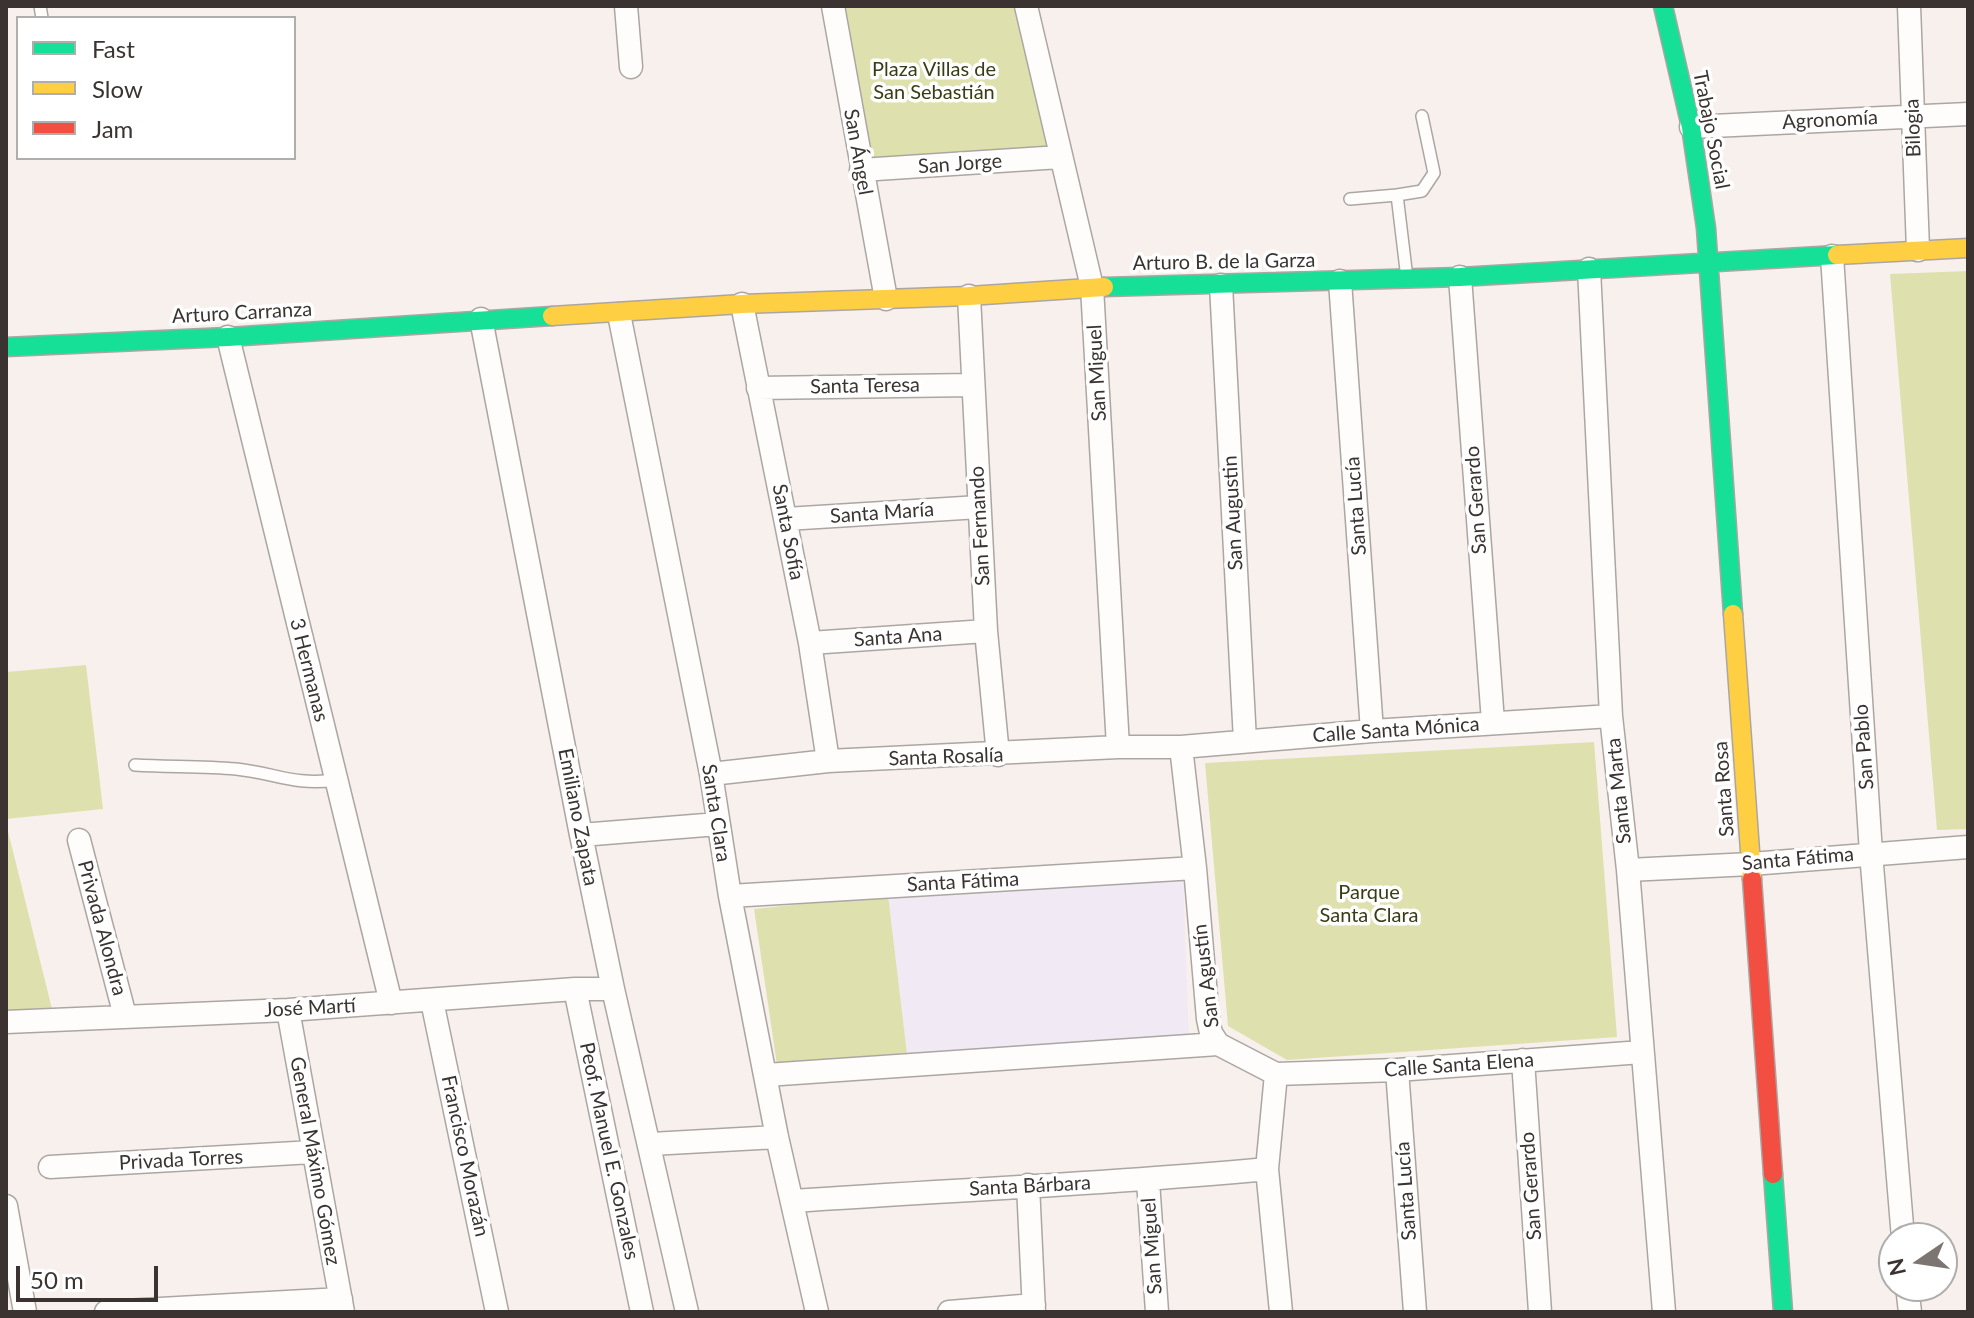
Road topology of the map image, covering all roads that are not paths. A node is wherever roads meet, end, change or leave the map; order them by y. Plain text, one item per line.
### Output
1 (626, 6) edge
2 (833, 6) edge
3 (1026, 6) edge
4 (1663, 6) edge
5 (1909, 6) edge
6 (631, 67) dead end
7 (1968, 114) edge
8 (1422, 116) dead end
9 (1912, 117) junction
10 (1691, 127) junction
11 (1060, 157) junction
12 (861, 170) junction
13 (1397, 195) junction
14 (1350, 199) dead end
15 (1968, 248) edge
16 (1918, 250) junction
17 (1832, 256) junction
18 (1709, 263) junction
19 (1589, 269) junction
20 (1460, 277) junction
21 (1407, 279) junction
22 (1340, 281) junction
23 (1221, 285) junction
24 (1092, 287) junction
25 (969, 296) junction
26 (886, 299) junction
27 (742, 304) junction
28 (619, 314) junction
29 (481, 319) junction
30 (228, 337) junction
31 (6, 347) edge
32 (972, 385) junction
33 (758, 388) junction
34 (979, 507) junction
35 (786, 519) junction
36 (986, 631) junction
37 (810, 643) junction
38 (1611, 716) junction
39 (1493, 722) junction
40 (1372, 731) junction
41 (1245, 741) junction
42 (1118, 747) junction
43 (1181, 747) junction
44 (998, 755) junction
45 (828, 761) junction
46 (135, 765) dead end
47 (711, 774) junction
48 (336, 780) junction
49 (718, 824) junction
50 (581, 835) junction
51 (79, 840) dead end
52 (1968, 847) edge
53 (1871, 853) junction
54 (1751, 864) junction
55 (1195, 868) junction
56 (1628, 870) junction
57 (730, 896) junction
58 (575, 989) junction
59 (613, 989) junction
60 (432, 1001) junction
61 (391, 1003) junction
62 (288, 1010) junction
63 (125, 1016) junction
64 (6, 1022) edge
65 (1218, 1044) junction
66 (1642, 1052) junction
67 (1523, 1060) junction
68 (1397, 1070) junction
69 (1276, 1074) junction
70 (766, 1075) junction
71 (777, 1137) junction
72 (651, 1144) junction
73 (313, 1152) junction
74 (50, 1167) dead end
75 (1267, 1169) junction
76 (1148, 1181) junction
77 (1028, 1185) junction
78 (793, 1201) junction
79 (6, 1206) edge
80 (1902, 1222) edge
81 (342, 1305) edge
82 (1034, 1309) edge
83 (25, 1312) edge
84 (106, 1312) edge
85 (497, 1312) edge
86 (642, 1312) edge
87 (687, 1312) edge
88 (817, 1312) edge
89 (949, 1312) edge
90 (1157, 1312) edge
91 (1281, 1312) edge
92 (1415, 1312) edge
93 (1540, 1312) edge
94 (1664, 1312) edge
95 (1783, 1312) edge

1 - 6 street
2 - 12 street, San Ángel
3 - 11 street, San Miguel
4 - 10 street, Trabajo Social
5 - 9 street, Bilogia
7 - 9 street, Agronomía
8 - 13 lane
9 - 10 street, Agronomía
9 - 16 street, Bilogia
10 - 18 street, Trabajo Social
11 - 12 street, San Jorge
11 - 24 street, San Miguel
12 - 26 street, San Ángel
13 - 14 lane
13 - 21 lane
15 - 16 street, Arturo B. de la Garza
16 - 17 street, Arturo B. de la Garza
17 - 18 street, Arturo B. de la Garza
17 - 53 street, San Pablo
18 - 19 street, Arturo B. de la Garza
18 - 54 street, Santa Rosa
19 - 20 street, Arturo B. de la Garza
19 - 38 street, Santa Marta
20 - 21 street, Arturo B. de la Garza
20 - 39 street, San Gerardo
21 - 22 street, Arturo B. de la Garza
22 - 23 street, Arturo B. de la Garza
22 - 40 street, Santa Lucía
23 - 24 street, Arturo B. de la Garza
23 - 41 street, San Augustin
24 - 25 street, Arturo B. de la Garza
24 - 42 street, San Miguel
25 - 26 street, Arturo B. de la Garza
25 - 32 street, San Fernando
26 - 27 street, Arturo B. de la Garza
27 - 28 street, Arturo B. de la Garza
27 - 33 street, Santa Sofía
28 - 29 street, Arturo B. de la Garza
28 - 47 street, Santa Clara
29 - 30 street, Arturo Carranza
29 - 50 street, Emiliano Zapata
30 - 31 street, Arturo Carranza
30 - 48 street, 3 Hermanas
32 - 33 street, Santa Teresa
32 - 34 street, San Fernando
33 - 35 street, Santa Sofía
34 - 35 street, Santa María
34 - 36 street, San Fernando
35 - 37 street, Santa Sofía
36 - 37 street, Santa Ana
36 - 44 street, San Fernando
37 - 45 street, Santa Sofía
38 - 39 street, Calle Santa Mónica
38 - 56 street, Santa Marta
39 - 40 street, Calle Santa Mónica
40 - 41 street, Calle Santa Mónica
41 - 43 street, Calle Santa Mónica
42 - 43 street, Santa Rosalía
42 - 44 street, Santa Rosalía
43 - 55 street, San Agustín
44 - 45 street, Santa Rosalía
45 - 47 street, Santa Rosalía
46 - 48 lane
47 - 49 street, Santa Clara
48 - 61 street, 3 Hermanas
49 - 50 street
49 - 57 street, Santa Clara
50 - 59 street, Emiliano Zapata
51 - 63 street, Privada Alondra
52 - 53 street, Santa Fátima
53 - 54 street, Santa Fátima
53 - 80 street, San Pablo
54 - 56 street, Santa Fátima
54 - 95 street, Santa Rosa
55 - 57 street, Santa Fátima
55 - 65 street, San Agustín
56 - 66 street, Santa Marta
57 - 70 street, Santa Clara
58 - 59 street, José Martí
58 - 60 street, José Martí
58 - 86 street, Peof. Manuel E. Gonzales
59 - 72 street, Emiliano Zapata
60 - 61 street, José Martí
60 - 85 street, Francisco Morazán
61 - 62 street, José Martí
62 - 63 street, José Martí
62 - 73 street, General Máximo Gómez
63 - 64 street, José Martí
65 - 69 street, San Agustín
65 - 70 street
66 - 67 street, Calle Santa Elena
66 - 94 street, Santa Marta
67 - 68 street, Calle Santa Elena
67 - 93 street, San Gerardo
68 - 69 street, Calle Santa Elena
68 - 92 street, Santa Lucía
69 - 75 street
70 - 71 street, Santa Clara
71 - 72 street
71 - 78 street, Santa Clara
72 - 87 street, Emiliano Zapata
73 - 74 street, Privada Torres
73 - 81 street, General Máximo Gómez
75 - 76 street, Santa Bárbara
75 - 91 street
76 - 77 street, Santa Bárbara
76 - 90 street, San Miguel
77 - 78 street, Santa Bárbara
77 - 82 street
78 - 88 street, Santa Clara
79 - 83 street
81 - 84 street
82 - 89 street

